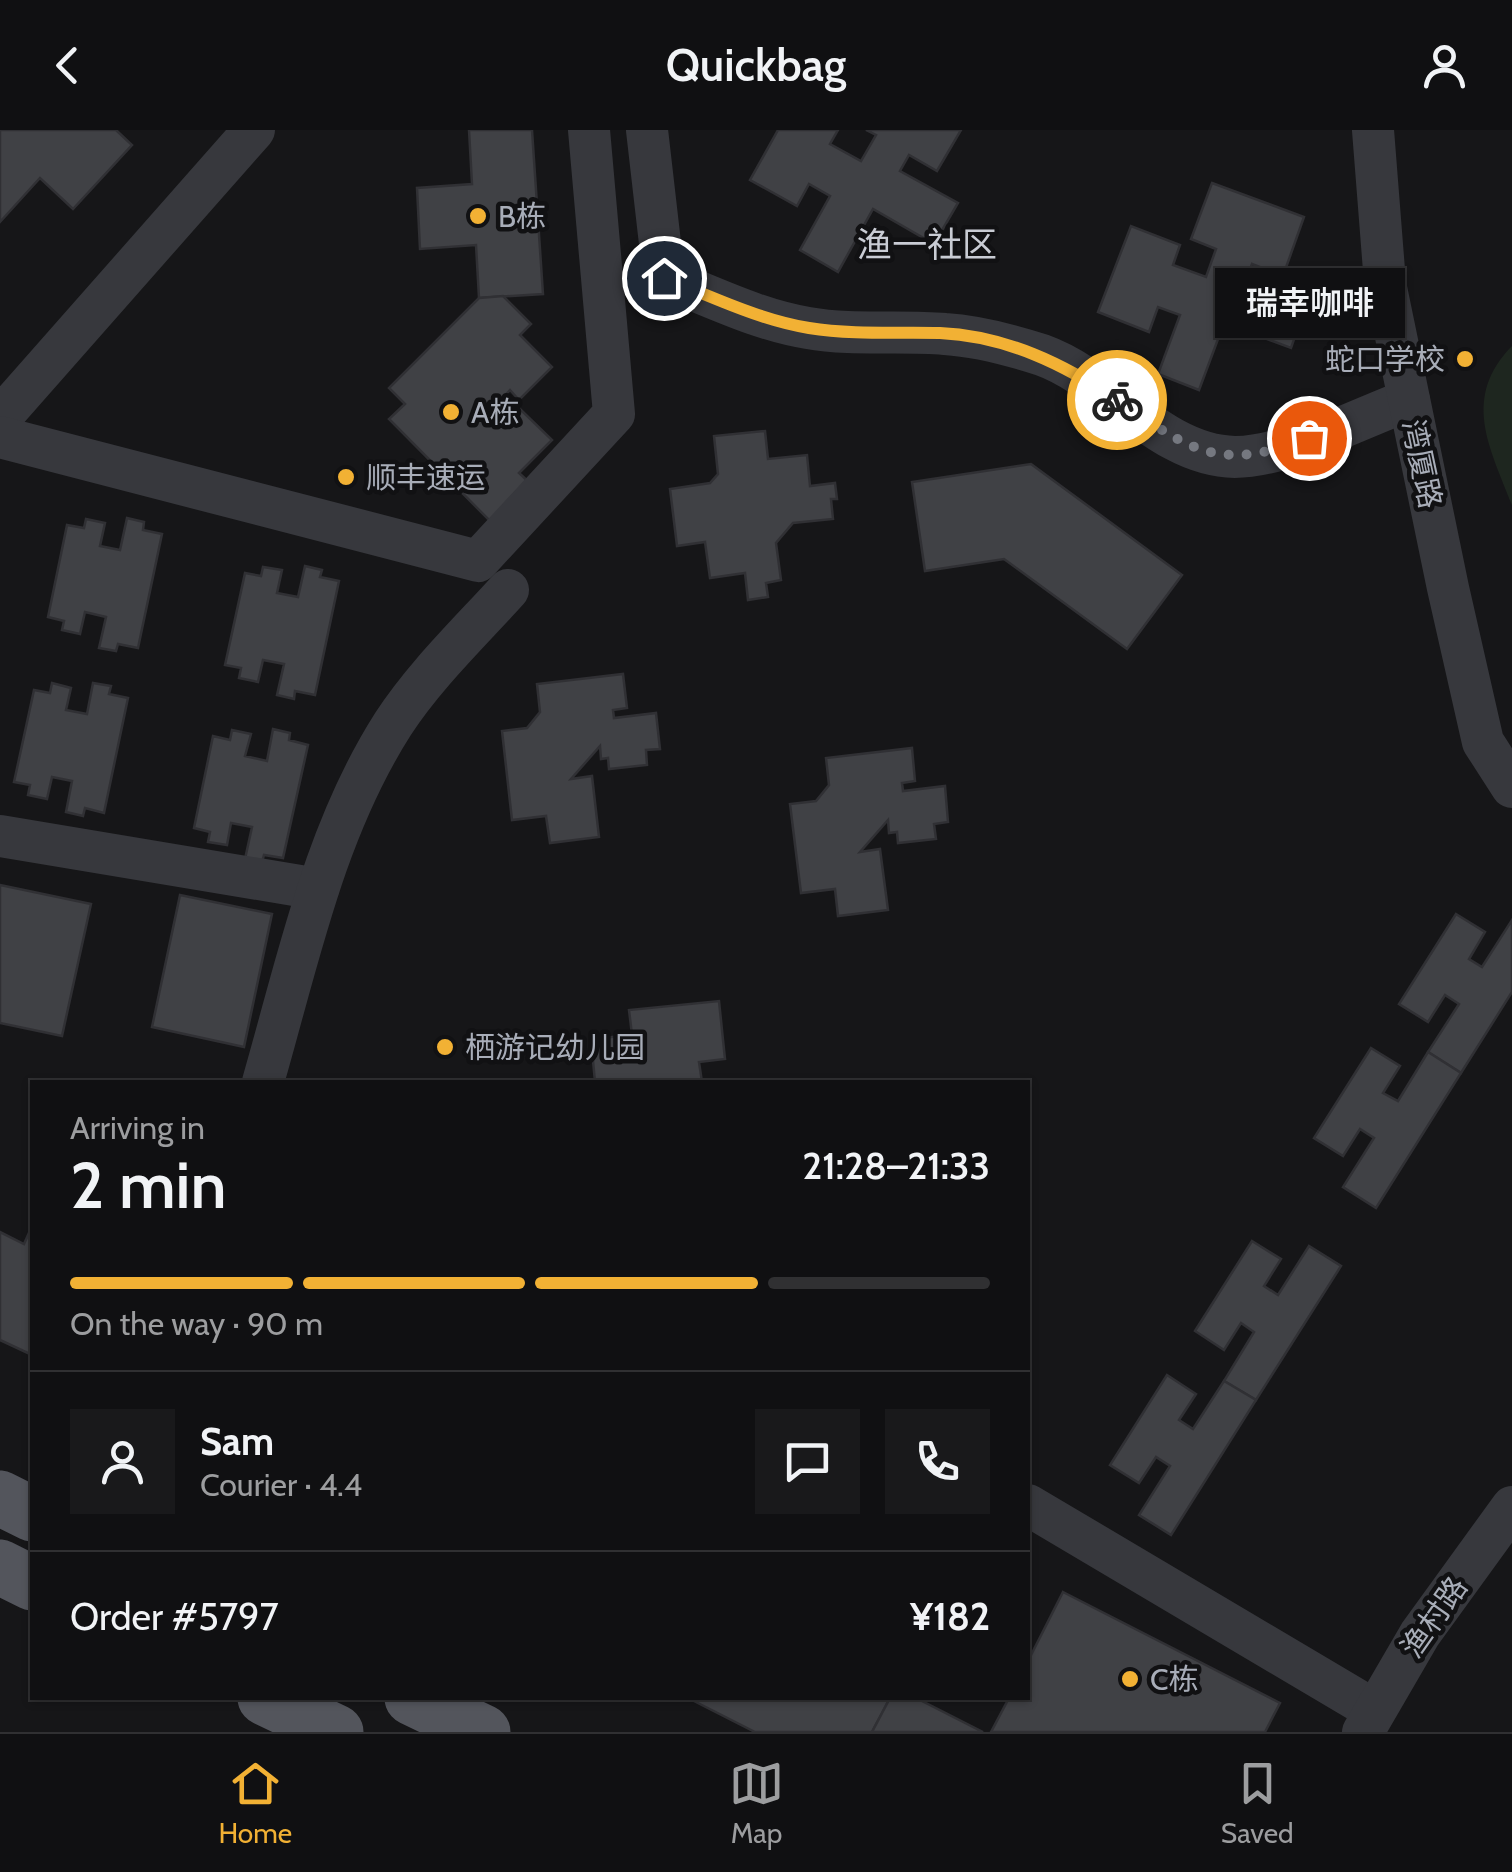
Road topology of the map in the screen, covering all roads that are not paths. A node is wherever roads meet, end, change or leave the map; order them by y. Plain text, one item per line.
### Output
1 (254, 130) edge
2 (589, 130) edge
3 (647, 130) edge
4 (1373, 130) edge
5 (1408, 400) junction
6 (0, 418) edge
7 (0, 438) edge
8 (508, 590) dead end
9 (1512, 787) edge
10 (0, 836) edge
11 (318, 889) junction
12 (264, 1080) edge
13 (0, 1498) edge
14 (1030, 1506) edge
15 (1512, 1507) edge
16 (30, 1513) edge
17 (0, 1567) edge
18 (30, 1582) edge
19 (269, 1700) edge
20 (416, 1700) edge
21 (1368, 1721) edge
22 (336, 1732) edge
23 (483, 1732) edge

1 - 6 street
2 - 7 street
3 - 5 street
4 - 5 street, 湾厦路
5 - 9 street, 湾厦路
8 - 11 street
10 - 11 street
11 - 12 street
13 - 16 main road
14 - 21 street
15 - 21 street, 渔村路
17 - 18 main road
19 - 22 main road
20 - 23 main road

